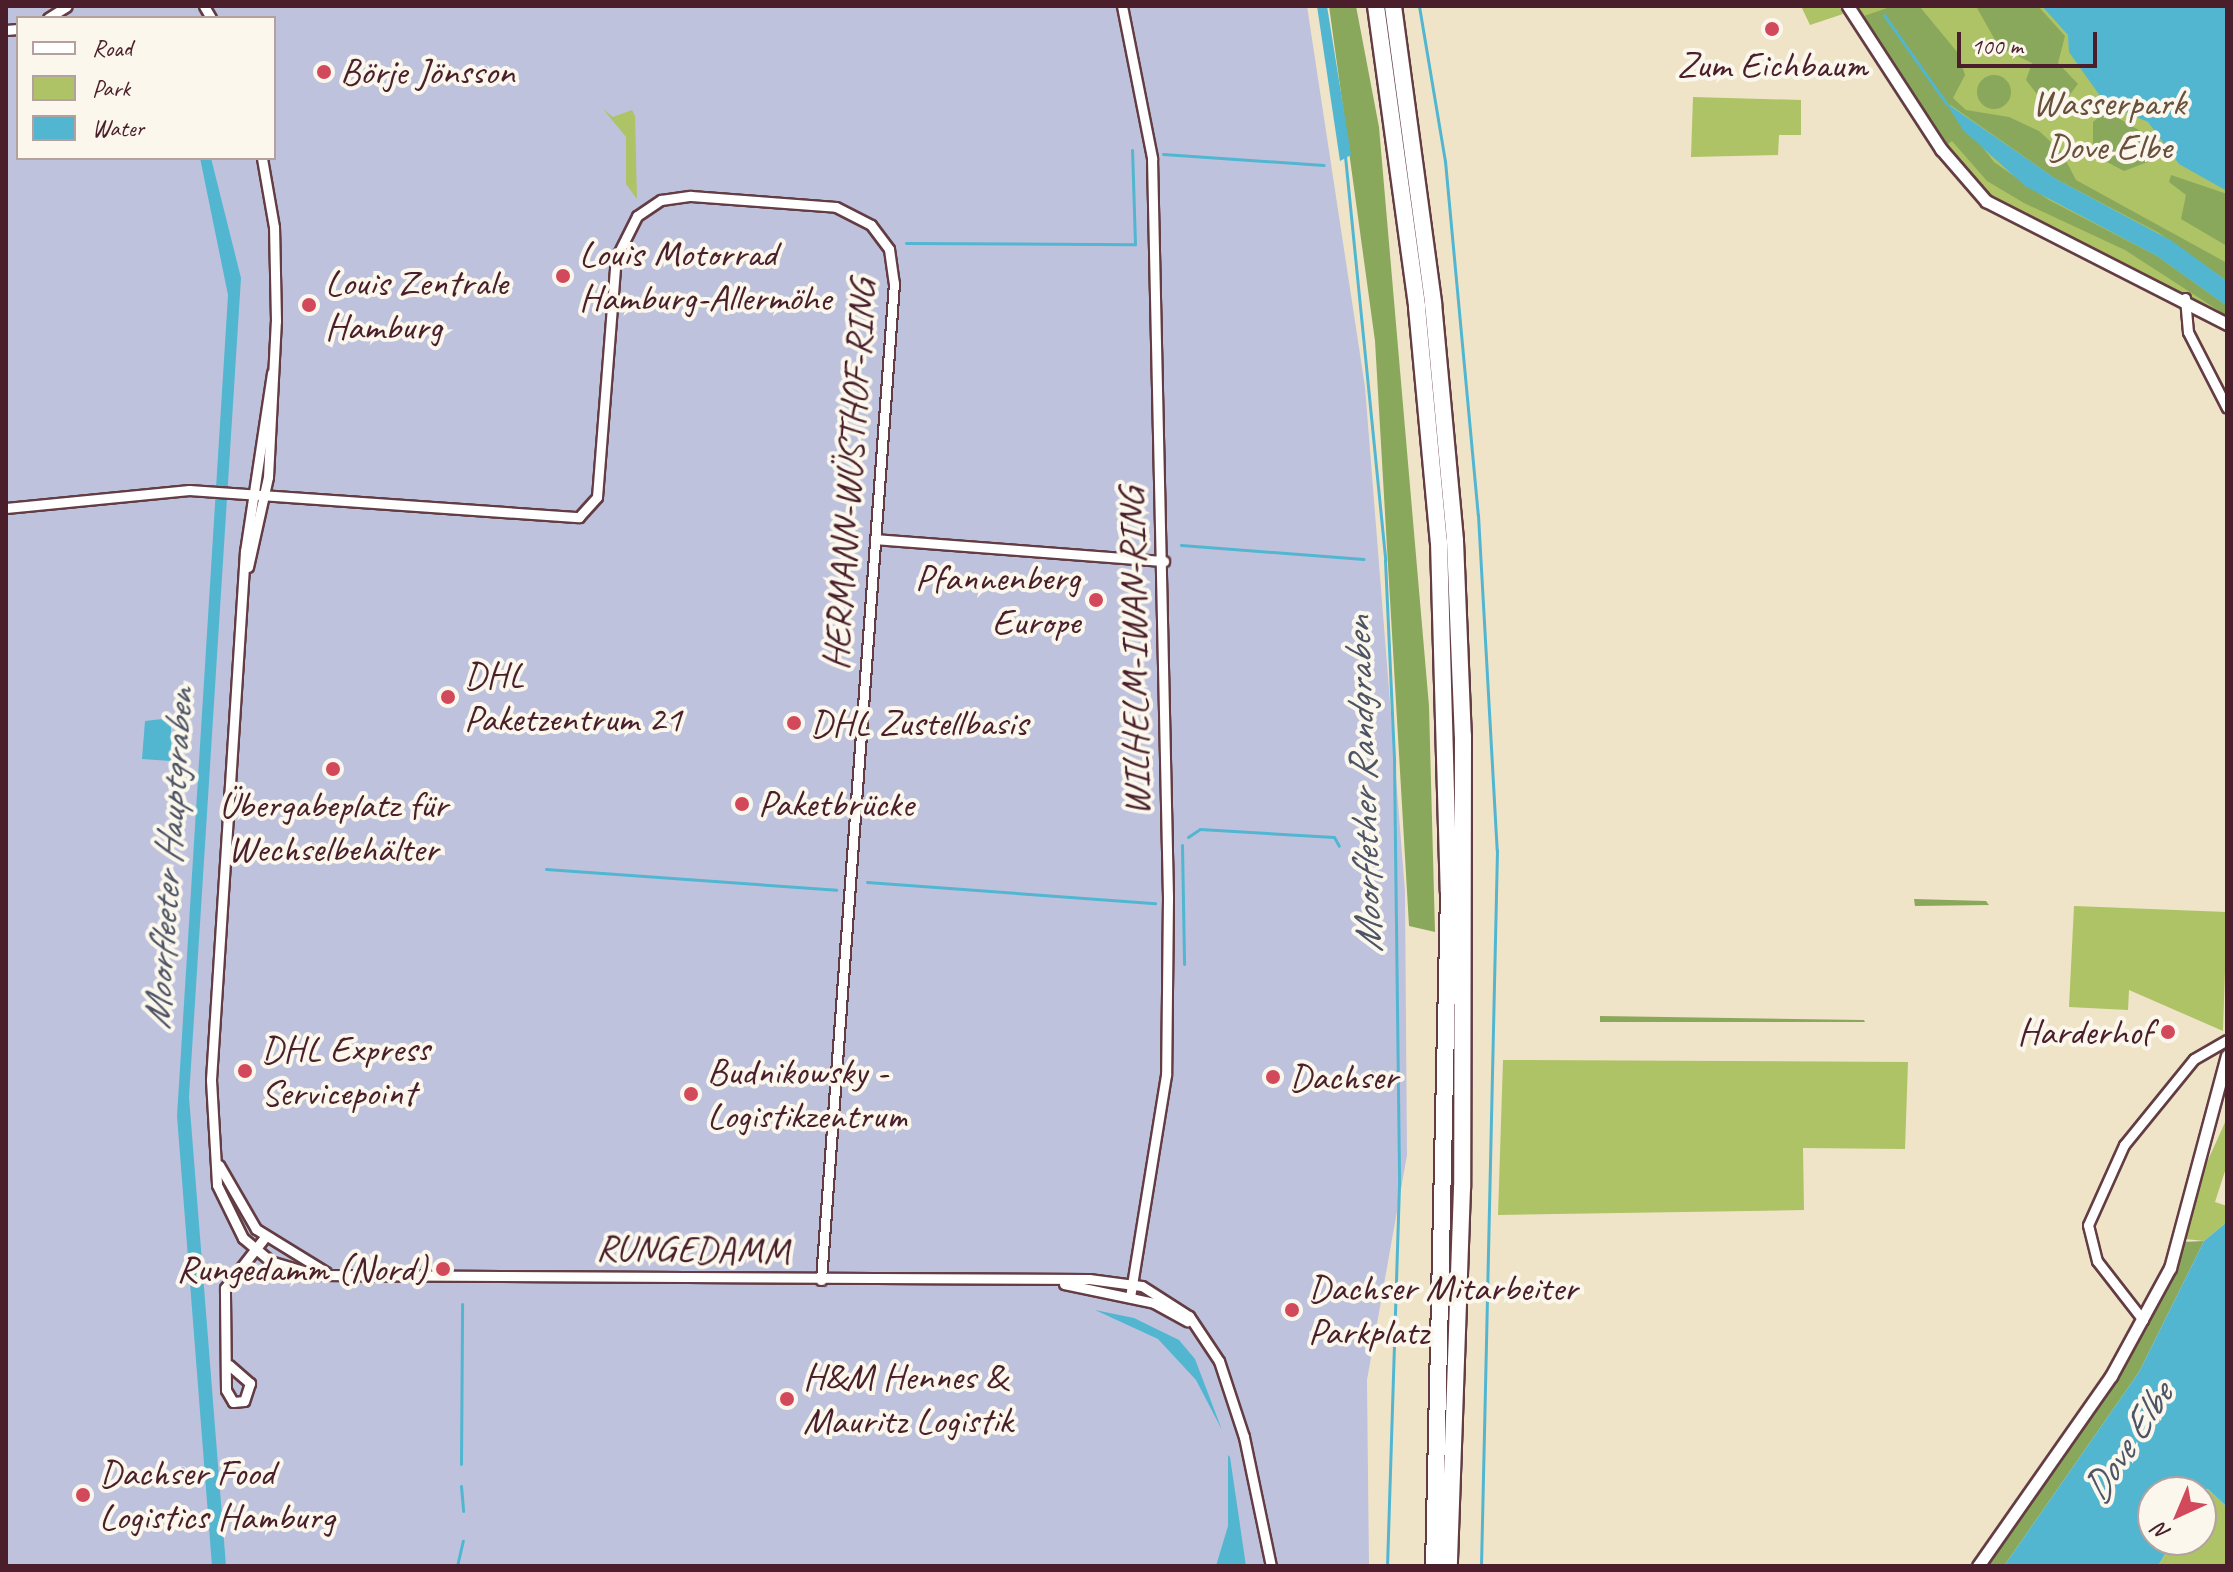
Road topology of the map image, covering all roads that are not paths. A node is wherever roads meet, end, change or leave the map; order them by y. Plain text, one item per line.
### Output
1 (1122, 6) edge
2 (1376, 6) edge
3 (1393, 6) edge
4 (1848, 6) edge
5 (262, 160) edge
6 (2185, 298) junction
7 (2227, 324) edge
8 (272, 373) junction
9 (2227, 408) edge
10 (251, 494) junction
11 (265, 495) junction
12 (6, 508) edge
13 (875, 539) junction
14 (1164, 561) junction
15 (247, 569) junction
16 (2227, 1040) edge
17 (2227, 1055) edge
18 (215, 1151) junction
19 (265, 1237) junction
20 (254, 1249) junction
21 (333, 1274) junction
22 (821, 1280) junction
23 (1053, 1281) junction
24 (1133, 1284) junction
25 (1130, 1297) junction
26 (2143, 1320) junction
27 (1199, 1330) junction
28 (229, 1365) dead end
29 (1271, 1566) edge
30 (1434, 1566) edge
31 (1449, 1566) edge
32 (1978, 1566) edge

1 - 14 street, WILHELM-IWAN-RING
2 - 30 highway
3 - 31 highway
4 - 6 street
5 - 8 street, RUNGEDAMM
6 - 7 street
6 - 9 street
8 - 10 street, RUNGEDAMM
8 - 11 street, RUNGEDAMM
10 - 11 street
10 - 12 street
10 - 15 street, RUNGEDAMM
11 - 13 street, HERMANN-WÜSTHOF-RING
11 - 15 street, RUNGEDAMM
13 - 14 street
13 - 22 street, HERMANN-WÜSTHOF-RING
14 - 24 street, WILHELM-IWAN-RING
15 - 18 street, RUNGEDAMM
16 - 26 street
17 - 26 street
18 - 19 street, RUNGEDAMM
18 - 20 street, RUNGEDAMM
19 - 20 street
19 - 21 street, RUNGEDAMM
20 - 21 street, RUNGEDAMM
20 - 28 street
21 - 22 street, RUNGEDAMM
22 - 23 street, RUNGEDAMM
23 - 24 street, RUNGEDAMM
23 - 25 street, RUNGEDAMM
24 - 25 street, WILHELM-IWAN-RING
24 - 27 street, RUNGEDAMM
25 - 27 street, RUNGEDAMM
26 - 32 street
27 - 29 street, RUNGEDAMM

